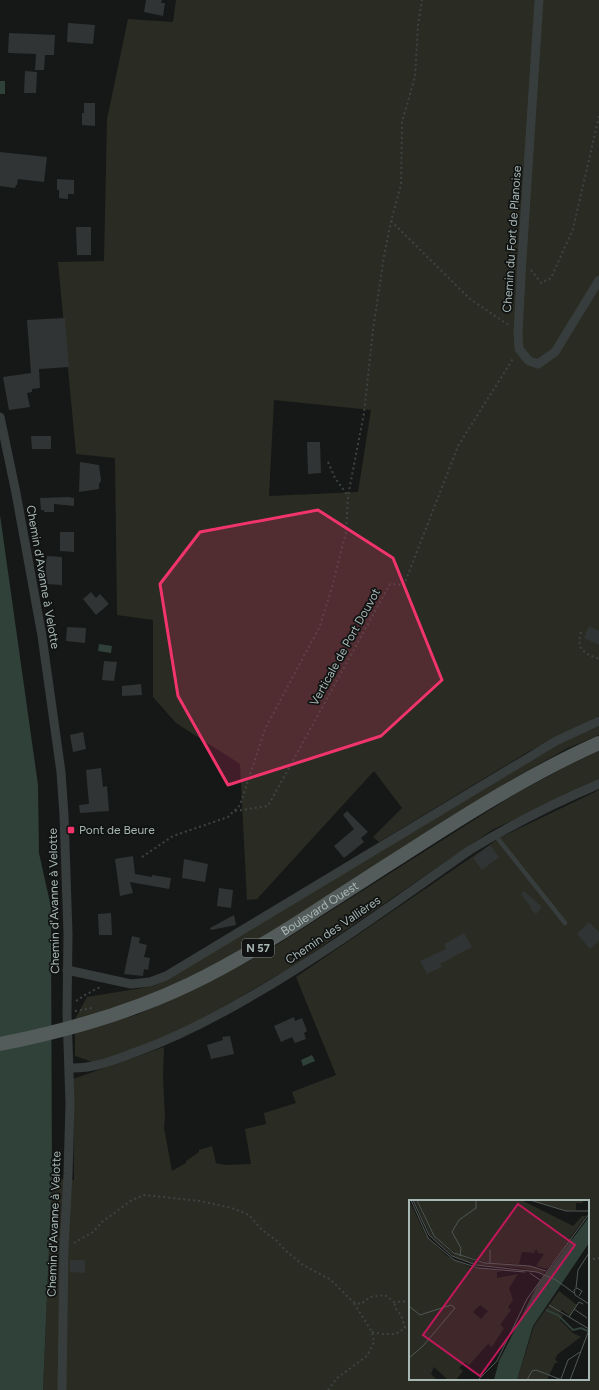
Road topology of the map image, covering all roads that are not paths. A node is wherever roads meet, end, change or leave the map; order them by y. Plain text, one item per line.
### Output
1 (539, 0) edge
2 (599, 280) edge
3 (0, 417) edge
4 (599, 721) edge
5 (599, 742) edge
6 (599, 784) edge
7 (495, 834) junction
8 (565, 923) dead end
9 (67, 970) junction
10 (0, 1044) edge
11 (69, 1068) junction
12 (62, 1390) edge

1 - 2 street, Chemin du Fort de Planoise
3 - 9 street, Chemin d'Avanne à Velotte
4 - 9 street
5 - 10 main road, Boulevard Ouest / N 57
6 - 7 street, Chemin des Vallières
7 - 8 lane
7 - 11 street, Chemin des Vallières
9 - 11 street, Chemin d'Avanne à Velotte
11 - 12 street, Chemin d'Avanne à Velotte

